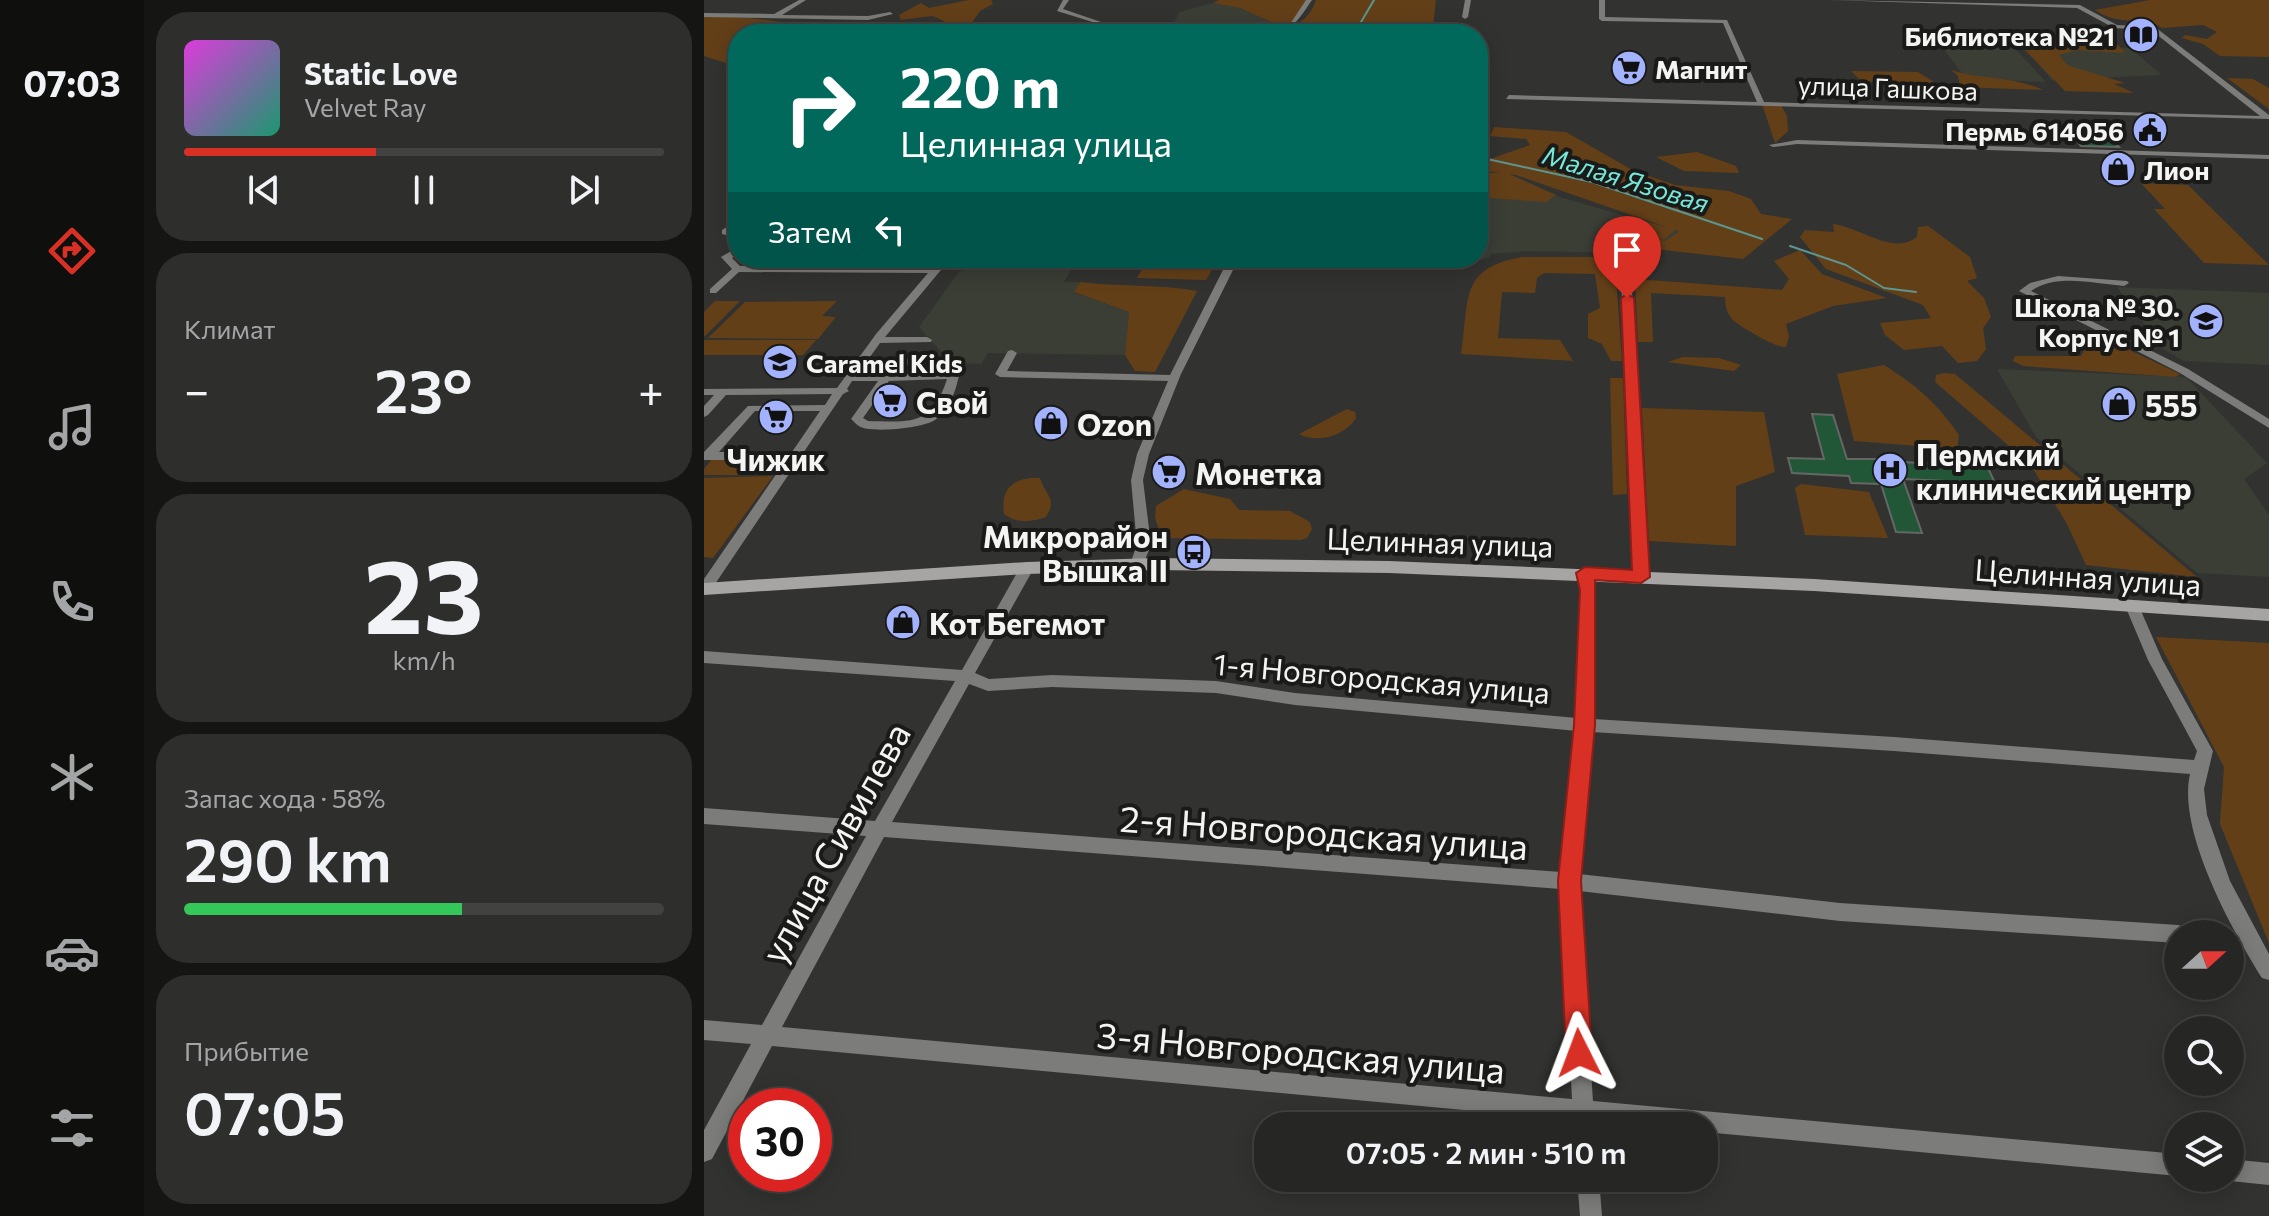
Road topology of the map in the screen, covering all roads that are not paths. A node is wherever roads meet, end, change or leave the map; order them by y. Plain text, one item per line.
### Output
1 (803, 0) edge
2 (1066, 0) edge
3 (1188, 0) edge
4 (1309, 0) edge
5 (1468, 0) edge
6 (1602, 0) edge
7 (1831, 0) edge
8 (2009, 2) edge
9 (1198, 3) dead end
10 (890, 14) dead end
11 (704, 15) edge
12 (777, 15) junction
13 (1465, 17) dead end
14 (1101, 23) dead end
15 (1293, 24) edge
16 (1509, 97) dead end
17 (1761, 103) junction
18 (2268, 119) edge
19 (1773, 145) dead end
20 (2269, 157) edge
21 (1625, 256) dead end
22 (1229, 268) edge
23 (737, 269) joint
24 (935, 270) joint
25 (2124, 283) dead end
26 (708, 291) edge
27 (704, 300) edge
28 (880, 340) junction
29 (927, 340) dead end
30 (1012, 353) dead end
31 (945, 362) dead end
32 (885, 377) junction
33 (853, 378) junction
34 (1175, 378) junction
35 (843, 391) junction
36 (704, 392) edge
37 (723, 392) junction
38 (830, 408) junction
39 (704, 413) edge
40 (2269, 424) edge
41 (707, 456) edge
42 (795, 456) junction
43 (1137, 564) junction
44 (1027, 568) junction
45 (1585, 573) junction
46 (1641, 577) junction
47 (704, 589) edge
48 (2133, 608) junction
49 (2269, 615) edge
50 (704, 657) edge
51 (967, 676) junction
52 (1585, 725) junction
53 (2201, 768) junction
54 (704, 816) edge
55 (878, 831) junction
56 (1569, 881) junction
57 (2233, 920) edge
58 (2164, 933) edge
59 (2244, 944) edge
60 (2269, 971) edge
61 (704, 1030) edge
62 (766, 1035) junction
63 (1524, 1112) edge
64 (1583, 1112) edge
65 (1718, 1129) edge
66 (704, 1151) edge
67 (2164, 1164) edge
68 (2244, 1171) edge
69 (2269, 1174) edge
70 (1589, 1192) edge
71 (1591, 1216) edge

1 - 12 street
2 - 14 street
3 - 9 street
4 - 15 street
5 - 13 street
6 - 17 street
7 - 8 street
8 - 18 street
10 - 12 street
11 - 12 street
16 - 17 street, улица Гашкова
17 - 18 street, улица Гашкова
19 - 20 street
21 - 46 street
22 - 34 street
23 - 24 street
23 - 26 street
24 - 28 street
25 - 40 street
26 - 27 street
28 - 29 street
28 - 33 street
30 - 34 street
31 - 32 street
32 - 32 street
32 - 33 street
33 - 35 street
34 - 43 street
35 - 37 street
35 - 38 street
36 - 37 street
37 - 39 street
38 - 41 street
38 - 42 street
41 - 42 street
42 - 47 street
43 - 44 main road, Целинная улица
43 - 45 main road, Целинная улица
44 - 47 main road, Целинная улица
44 - 51 street, улица Сивилева
45 - 46 main road, Целинная улица
45 - 52 street
46 - 48 main road, Целинная улица
48 - 49 main road, Целинная улица
48 - 53 street
50 - 51 street, 1-я Новгородская улица
51 - 52 street, 1-я Новгородская улица
51 - 55 street, улица Сивилева
52 - 53 street, 1-я Новгородская улица
52 - 56 street
53 - 57 street
54 - 55 street, 2-я Новгородская улица
55 - 56 street, 2-я Новгородская улица
55 - 62 street, улица Сивилева
56 - 58 street, 2-я Новгородская улица
56 - 64 street
59 - 60 street
61 - 62 street, 3-я Новгородская улица
62 - 63 street, 3-я Новгородская улица
62 - 66 street, улица Сивилева
65 - 67 street, 3-я Новгородская улица
68 - 69 street
70 - 71 street

